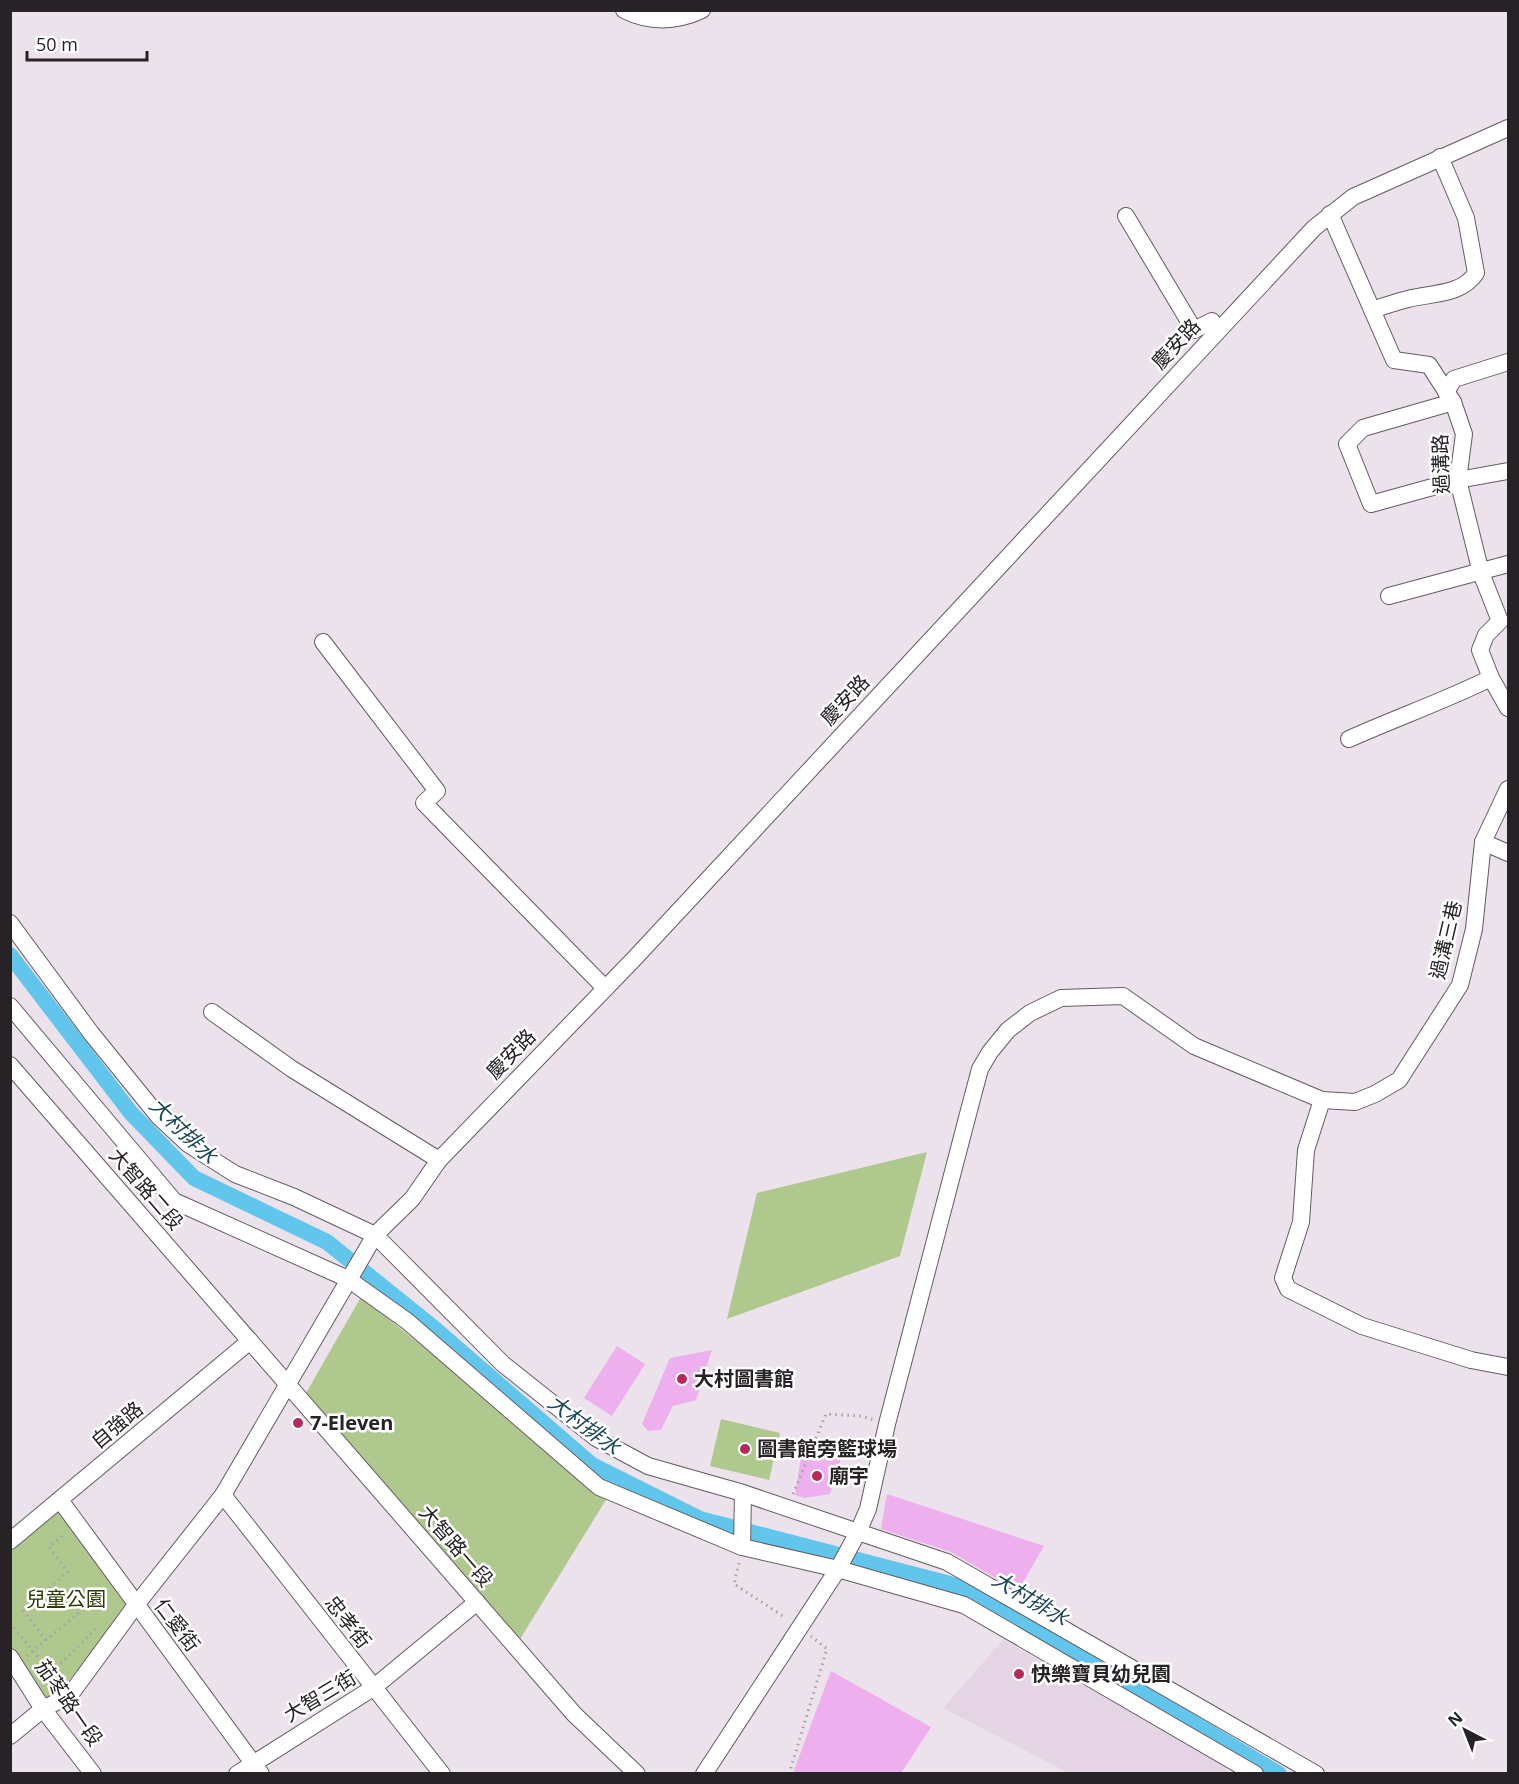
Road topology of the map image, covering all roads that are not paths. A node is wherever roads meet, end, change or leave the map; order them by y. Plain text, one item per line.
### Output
1 (624, 10) edge
2 (702, 10) edge
3 (1509, 128) edge
4 (1440, 157) junction
5 (1330, 214) junction
6 (1126, 216) dead end
7 (1372, 310) junction
8 (1216, 333) junction
9 (1508, 362) edge
10 (1450, 397) junction
11 (1509, 471) edge
12 (1458, 480) junction
13 (1509, 564) edge
14 (1481, 573) junction
15 (1389, 596) dead end
16 (323, 642) dead end
17 (1491, 678) junction
18 (1509, 708) edge
19 (1348, 739) dead end
20 (1509, 789) edge
21 (1483, 842) junction
22 (1509, 853) edge
23 (10, 923) edge
24 (604, 987) junction
25 (10, 1006) edge
26 (212, 1012) dead end
27 (12, 1068) edge
28 (1322, 1100) junction
29 (439, 1160) junction
30 (372, 1242) junction
31 (351, 1275) junction
32 (250, 1341) junction
33 (1509, 1367) edge
34 (287, 1384) junction
35 (743, 1493) junction
36 (223, 1495) junction
37 (60, 1500) junction
38 (858, 1532) junction
39 (10, 1541) edge
40 (742, 1547) junction
41 (838, 1569) junction
42 (477, 1602) junction
43 (136, 1605) junction
44 (10, 1657) edge
45 (373, 1688) junction
46 (43, 1710) junction
47 (10, 1736) edge
48 (257, 1768) edge
49 (93, 1773) edge
50 (237, 1773) edge
51 (442, 1773) edge
52 (637, 1773) edge
53 (704, 1773) edge
54 (1255, 1773) edge
55 (1316, 1773) edge

1 - 2 street
3 - 4 street, 慶安路
4 - 5 street, 慶安路
4 - 7 street
5 - 7 street, 過溝路
5 - 8 street, 慶安路
6 - 8 street
7 - 10 street, 過溝路
8 - 24 street, 慶安路
9 - 10 street
10 - 12 street, 過溝路
10 - 12 street
11 - 12 street
12 - 14 street, 過溝路
13 - 14 street
14 - 15 street
14 - 17 street, 過溝路
16 - 24 street
17 - 18 street, 過溝路
17 - 19 street
20 - 21 street, 過溝三巷
21 - 22 street
21 - 28 street, 過溝三巷
23 - 30 street
24 - 29 street, 慶安路
25 - 31 street
26 - 29 street
27 - 32 street, 大智路二段
28 - 33 street
28 - 38 street, 過溝三巷
29 - 30 street, 慶安路
30 - 31 street, 慶安路
30 - 35 street
31 - 34 street, 慶安路
31 - 40 street
32 - 34 street, 大智路一段
32 - 37 street, 自強路
34 - 36 street, 慶安路
34 - 42 street, 大智路一段
35 - 38 street
35 - 40 street
36 - 43 street, 慶安路
36 - 45 street, 忠孝街
37 - 39 street, 自強路
37 - 43 street, 仁愛街
38 - 41 street, 過溝三巷
38 - 55 street
40 - 41 street
41 - 53 street, 過溝三巷
41 - 54 street
42 - 45 street, 大智三街
42 - 52 street, 大智路一段
43 - 46 street, 慶安路
43 - 48 street, 仁愛街
44 - 46 street, 茄苳路一段
45 - 48 street, 大智三街
45 - 51 street, 忠孝街
46 - 47 street, 慶安路
46 - 49 street, 茄苳路一段
48 - 50 street, 大智三街

